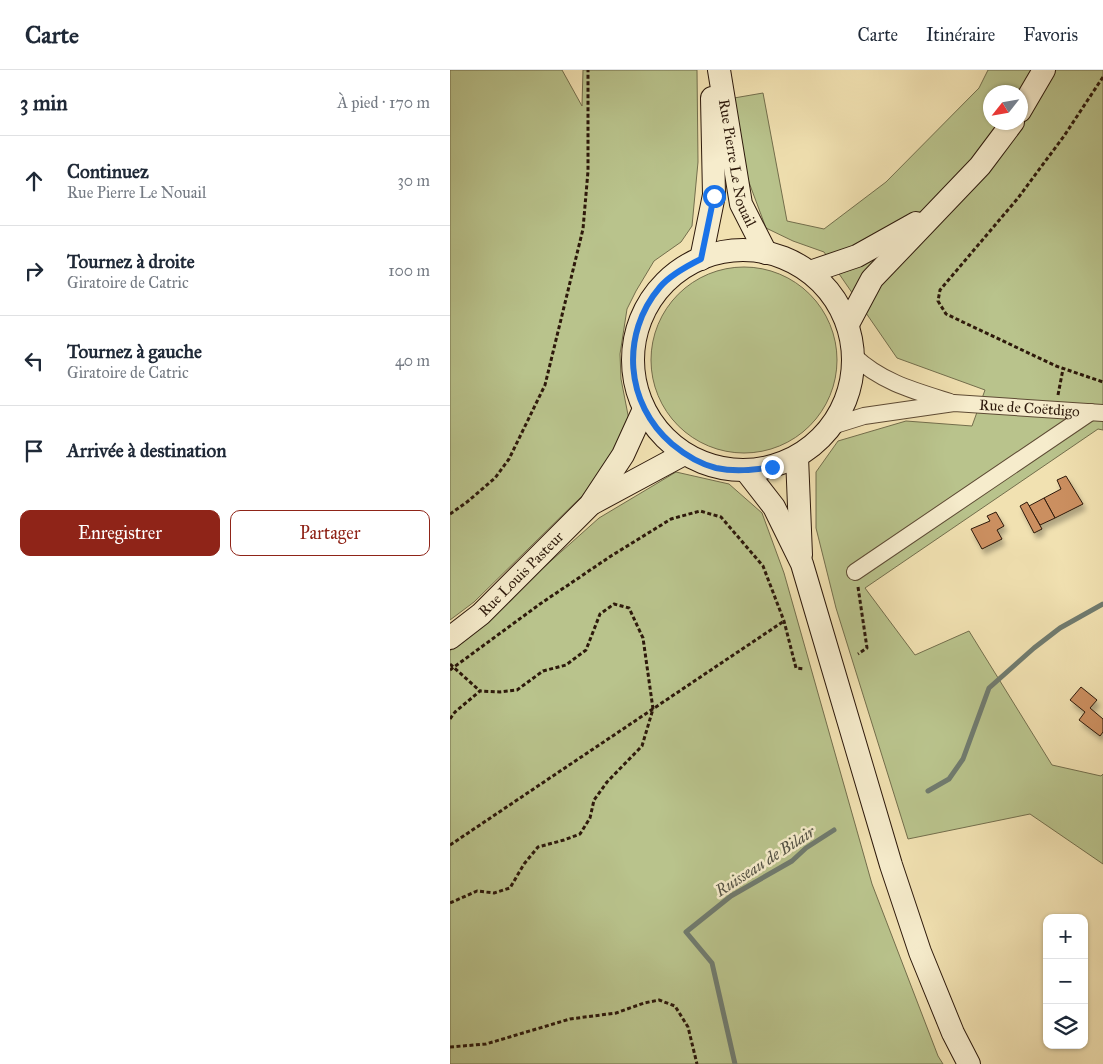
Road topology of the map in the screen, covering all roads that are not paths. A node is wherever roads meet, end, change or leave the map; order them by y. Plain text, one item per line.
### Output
1 (712, 70) edge
2 (719, 70) edge
3 (1044, 70) edge
4 (1028, 97) edge
5 (1006, 130) edge
6 (936, 211) junction
7 (766, 253) junction
8 (701, 259) junction
9 (810, 272) junction
10 (848, 324) junction
11 (854, 356) junction
12 (954, 403) junction
13 (644, 409) junction
14 (1097, 413) edge
15 (832, 426) junction
16 (684, 454) junction
17 (797, 458) junction
18 (746, 471) junction
19 (590, 505) junction
20 (802, 564) junction
21 (855, 572) road end
22 (450, 638) edge
23 (969, 1064) edge

1 - 8 main road, Rue Pierre Le Nouail
2 - 7 main road, Rue Pierre Le Nouail
3 - 4 main road
5 - 6 main road
6 - 9 main road
6 - 10 main road
7 - 8 main road
7 - 9 main road
8 - 13 main road
9 - 10 main road
10 - 11 main road
11 - 12 street, Rue de Coëtdigo
11 - 15 main road
12 - 14 street, Rue de Coëtdigo
12 - 15 street, Rue de Coëtdigo
13 - 16 main road
13 - 19 main road, Rue Louis Pasteur
14 - 21 street
15 - 17 main road
16 - 18 main road
16 - 19 main road, Rue Louis Pasteur
17 - 18 main road
17 - 20 main road
18 - 20 main road
19 - 22 main road, Rue Louis Pasteur
20 - 23 main road

